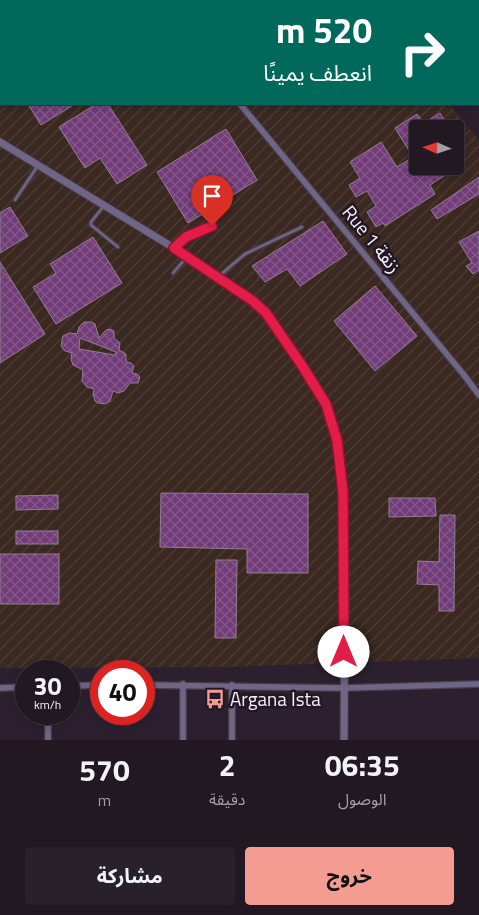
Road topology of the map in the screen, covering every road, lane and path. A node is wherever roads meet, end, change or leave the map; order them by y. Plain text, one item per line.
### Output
1 (241, 105) edge
2 (0, 142) edge
3 (38, 166) junction
4 (15, 200) dead end
5 (104, 206) junction
6 (212, 226) dead end
7 (302, 227) dead end
8 (118, 246) dead end
9 (174, 248) junction
10 (187, 256) junction
11 (173, 273) dead end
12 (218, 276) junction
13 (479, 396) edge
14 (183, 684) junction
15 (479, 684) edge
16 (155, 685) edge
17 (232, 685) junction
18 (15, 687) edge
19 (0, 688) edge
20 (344, 688) junction
21 (48, 725) edge
22 (48, 740) edge
23 (183, 740) edge
24 (232, 740) edge
25 (344, 740) edge

1 - 13 street, Rue 1 زنقة
2 - 3 street
3 - 4 lane
3 - 5 street
5 - 8 lane
5 - 9 street
6 - 9 lane
7 - 12 lane
9 - 10 street
10 - 11 lane
10 - 12 street
12 - 20 street
14 - 16 street
14 - 17 street
14 - 23 street
15 - 20 street
17 - 20 street
17 - 24 street
18 - 19 street
20 - 25 street
21 - 22 street

